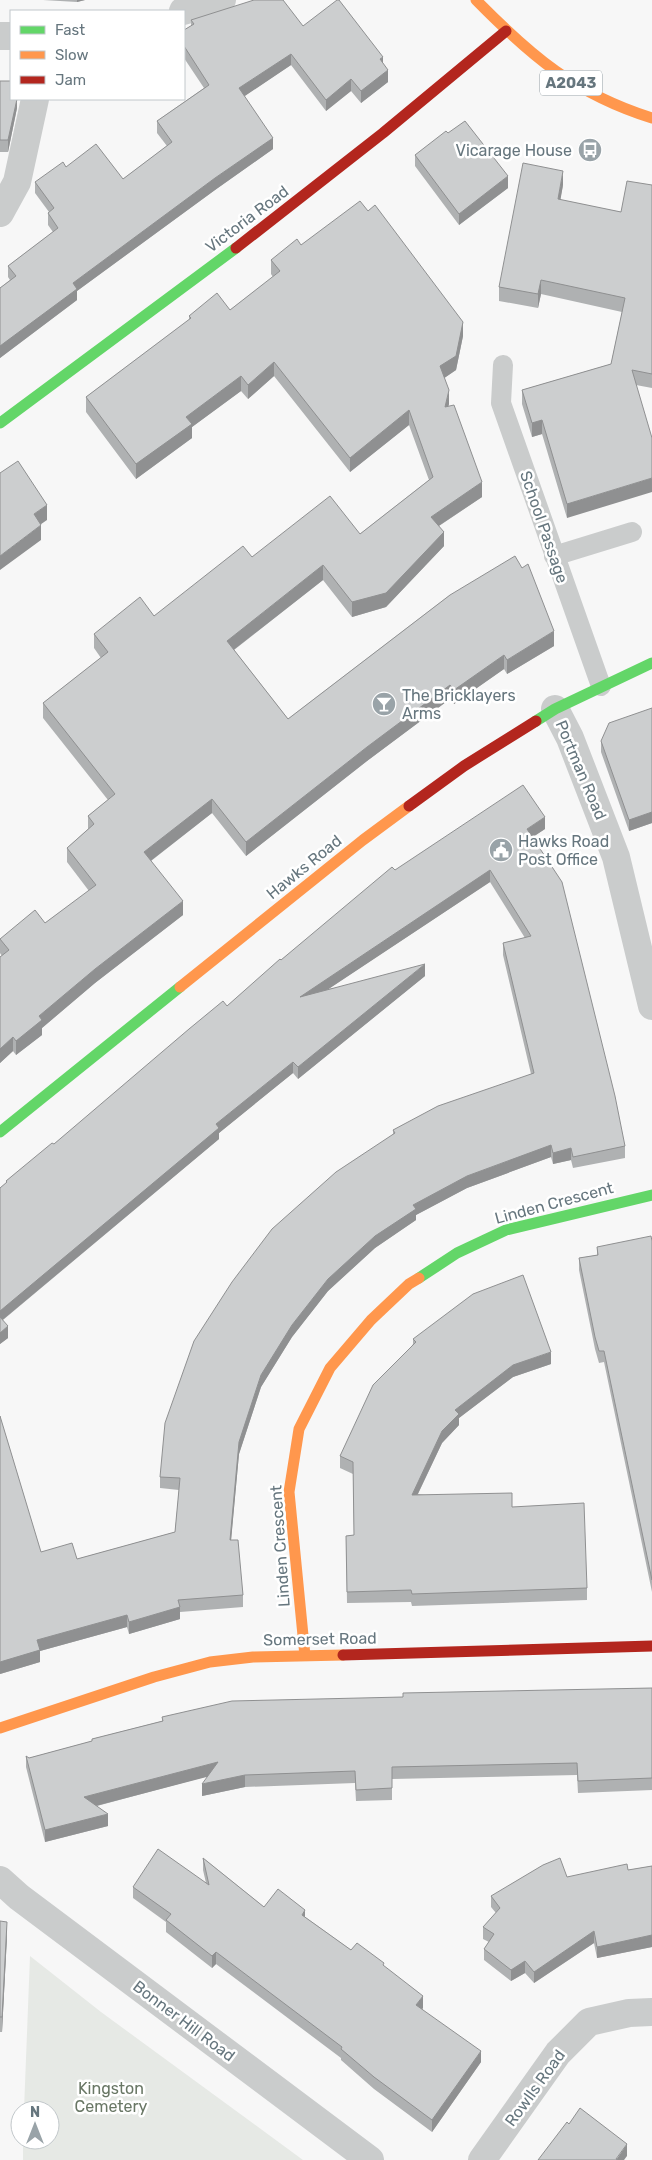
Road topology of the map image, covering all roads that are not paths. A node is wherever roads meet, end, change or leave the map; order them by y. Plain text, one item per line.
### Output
1 (222, 0) edge
2 (476, 0) edge
3 (185, 10) edge
4 (506, 32) junction
5 (36, 100) edge
6 (652, 118) edge
7 (0, 213) edge
8 (503, 365) dead end
9 (0, 423) edge
10 (632, 532) dead end
11 (554, 556) junction
12 (652, 663) edge
13 (601, 686) junction
14 (555, 709) junction
15 (652, 1006) edge
16 (0, 1132) edge
17 (652, 1195) edge
18 (652, 1646) edge
19 (305, 1656) junction
20 (0, 1728) edge
21 (0, 1880) edge
22 (652, 2012) edge
23 (370, 2160) edge
24 (482, 2160) edge

1 - 3 street
2 - 4 street, A2043
4 - 6 street, A2043
4 - 9 street, Victoria Road
5 - 7 street
8 - 11 lane, School Passage
10 - 11 lane
11 - 13 lane, School Passage
12 - 13 street, Hawks Road
13 - 14 street, Hawks Road
14 - 15 street, Portman Road
14 - 16 street, Hawks Road
17 - 19 street, Linden Crescent
18 - 19 street, Somerset Road
19 - 20 street, Somerset Road
21 - 23 street, Bonner Hill Road
22 - 24 street, Rowlls Road

